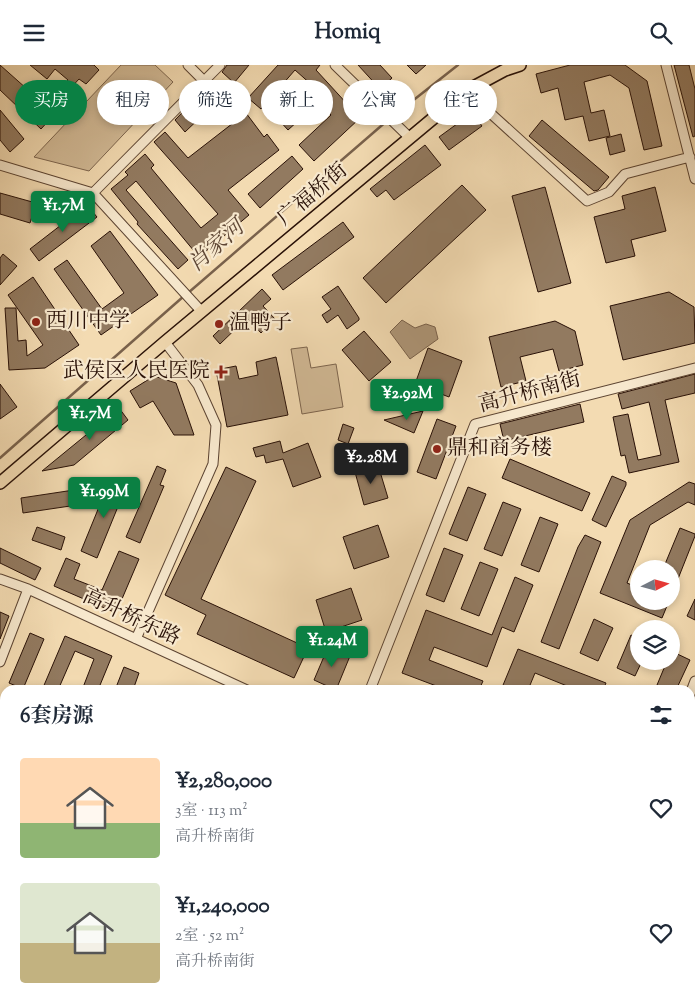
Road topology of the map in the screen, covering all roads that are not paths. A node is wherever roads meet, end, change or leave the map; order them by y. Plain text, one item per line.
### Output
1 (188, 65) edge
2 (220, 65) edge
3 (335, 65) edge
4 (520, 65) edge
5 (666, 65) edge
6 (203, 80) edge
7 (205, 80) edge
8 (486, 80) edge
9 (179, 106) edge
10 (497, 119) edge
11 (425, 125) edge
12 (410, 138) junction
13 (690, 157) junction
14 (0, 165) edge
15 (695, 179) edge
16 (93, 193) junction
17 (202, 312) junction
18 (165, 342) junction
19 (695, 369) edge
20 (0, 483) edge
21 (0, 579) edge
22 (28, 589) junction
23 (136, 639) junction
24 (0, 662) edge
25 (236, 685) edge
26 (372, 685) edge

1 - 6 street
2 - 7 street
3 - 12 street
4 - 8 main road, 广福桥街
5 - 13 street
9 - 16 street
10 - 13 street
11 - 12 main road, 广福桥街
12 - 17 main road, 广福桥街
13 - 15 street
14 - 16 street
16 - 17 street
17 - 18 main road, 广福桥街
18 - 20 main road, 广福桥街
18 - 23 street
19 - 26 street, 高升桥南街
21 - 22 street, 高升桥东路
22 - 23 street, 高升桥东路
22 - 24 street
23 - 25 street, 高升桥东路

